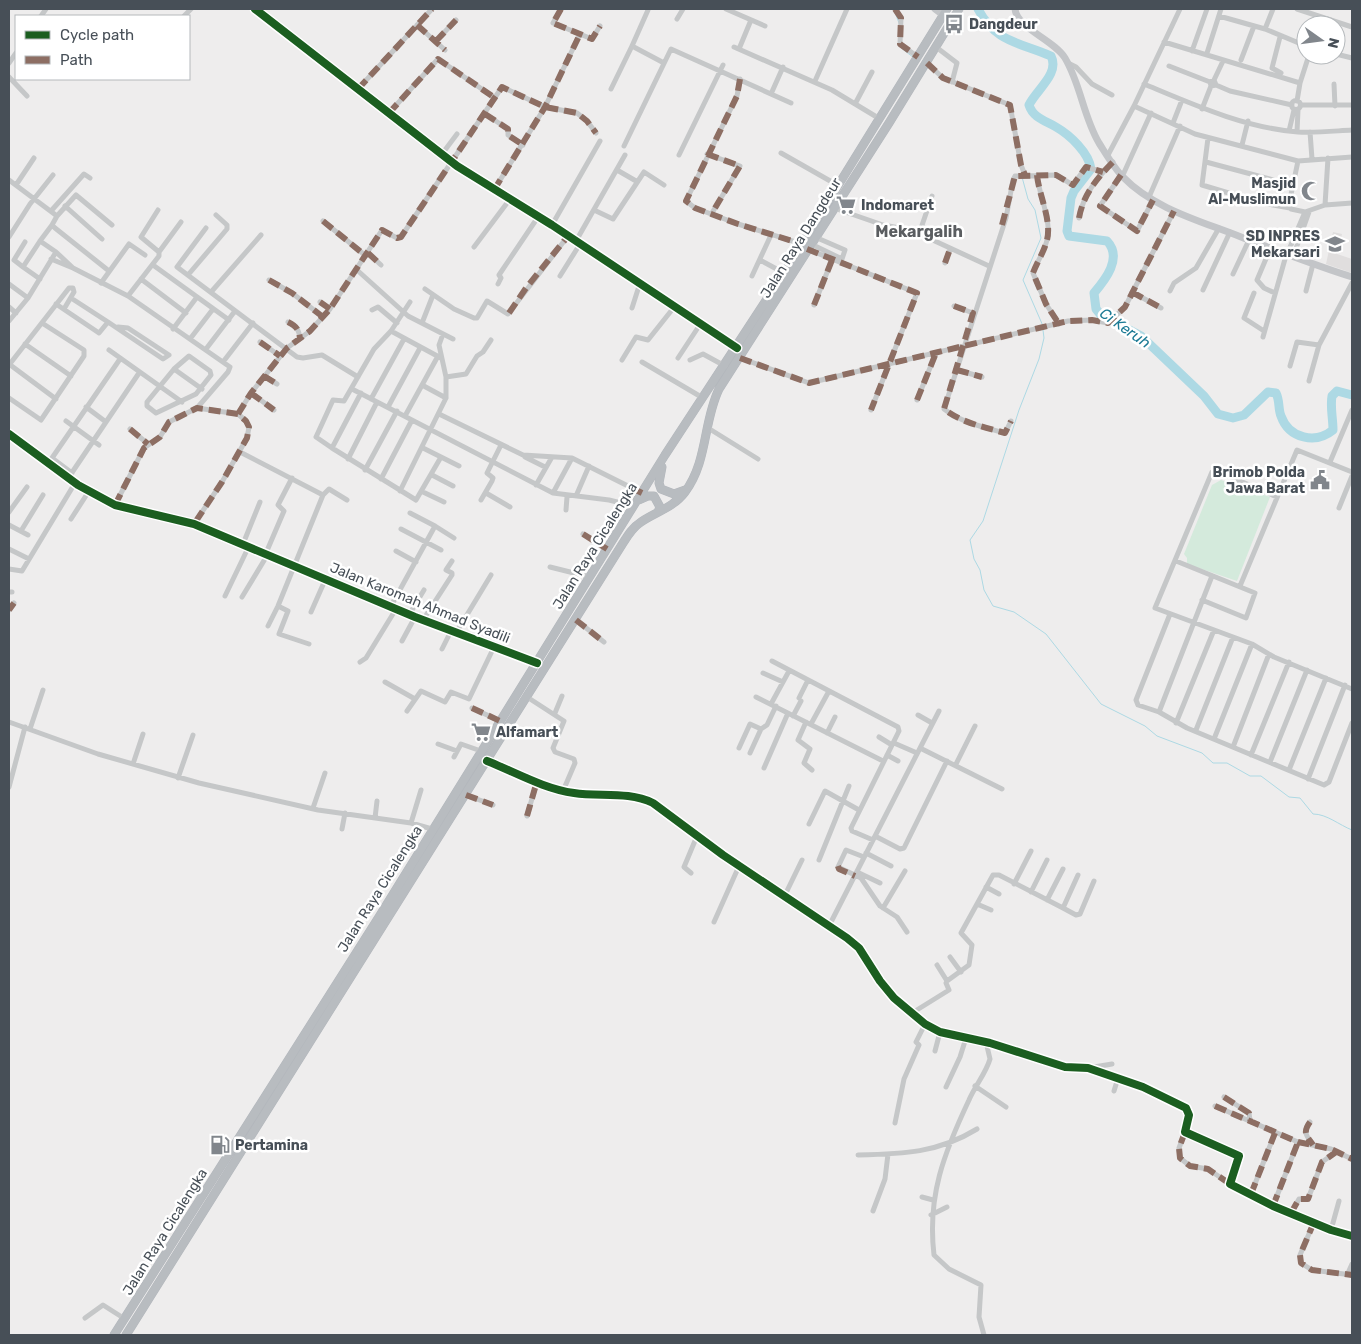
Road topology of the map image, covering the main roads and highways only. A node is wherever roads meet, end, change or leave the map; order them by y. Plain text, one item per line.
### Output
1 (935, 9) edge
2 (960, 9) edge
3 (1015, 9) edge
4 (945, 12) edge
5 (809, 244) junction
6 (1352, 277) edge
7 (665, 455) junction
8 (687, 490) junction
9 (635, 504) junction
10 (658, 512) junction
11 (462, 780) junction
12 (471, 786) junction
13 (114, 1335) edge
14 (126, 1335) edge

1 - 4 main road
2 - 5 highway, Jalan Raya Dangdeur
3 - 6 main road
4 - 5 highway, Jalan Raya Dangdeur
5 - 7 highway, Jalan Raya Dangdeur
5 - 8 highway, Jalan Raya Dangdeur
7 - 8 highway
7 - 9 highway, Jalan Raya Cicalengka
8 - 10 highway, Jalan Raya Cicalengka
9 - 10 highway
9 - 11 highway, Jalan Raya Cicalengka
10 - 12 highway, Jalan Raya Cicalengka
11 - 12 highway
11 - 13 highway, Jalan Raya Cicalengka
12 - 14 highway, Jalan Raya Cicalengka

